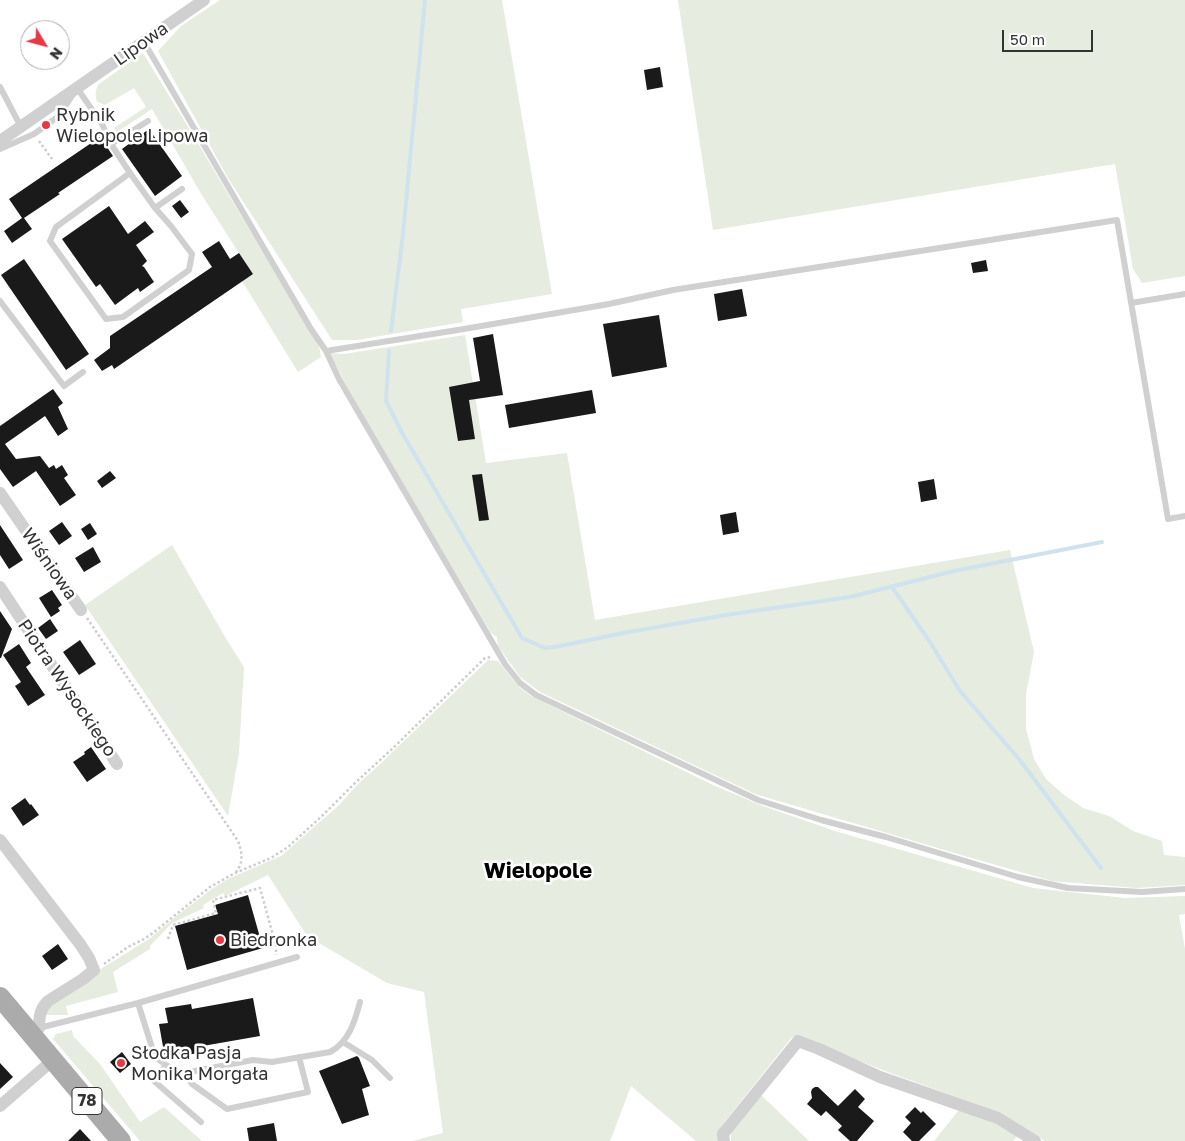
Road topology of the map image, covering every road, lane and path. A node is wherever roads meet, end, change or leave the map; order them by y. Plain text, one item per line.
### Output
1 (204, 0) edge
2 (144, 42) junction
3 (0, 87) edge
4 (77, 88) junction
5 (2, 96) edge
6 (148, 121) dead end
7 (21, 127) junction
8 (34, 134) junction
9 (0, 141) edge
10 (111, 144) junction
11 (0, 149) edge
12 (52, 159) dead end
13 (130, 173) junction
14 (182, 189) dead end
15 (155, 208) junction
16 (1185, 294) edge
17 (1131, 303) junction
18 (1, 305) edge
19 (326, 351) junction
20 (83, 372) dead end
21 (0, 494) edge
22 (1185, 516) edge
23 (0, 587) edge
24 (81, 610) joint
25 (502, 660) junction
26 (117, 764) dead end
27 (0, 840) edge
28 (235, 873) junction
29 (1185, 889) edge
30 (168, 939) dead end
31 (276, 946) dead end
32 (297, 957) dead end
33 (94, 970) junction
34 (0, 997) edge
35 (360, 1002) dead end
36 (138, 1003) junction
37 (34, 1031) junction
38 (343, 1042) junction
39 (299, 1057) junction
40 (53, 1060) junction
41 (166, 1065) junction
42 (184, 1073) junction
43 (390, 1078) dead end
44 (0, 1106) edge
45 (201, 1122) dead end
46 (121, 1141) edge
47 (724, 1141) edge
48 (1035, 1141) edge

1 - 2 street, Lipowa
2 - 4 street, Lipowa
2 - 19 lane
3 - 5 lane
4 - 7 street, Lipowa
4 - 8 lane, Lipowa
4 - 10 lane
5 - 7 lane
6 - 10 lane
7 - 9 street, Lipowa
8 - 11 lane, Lipowa
8 - 12 path
10 - 13 lane
13 - 15 lane
13 - 15 lane
14 - 15 lane
16 - 17 lane
17 - 19 lane
17 - 22 lane
18 - 20 lane
19 - 25 lane
21 - 24 street, Wiśniowa
23 - 26 street, Piotra Wysockiego
24 - 28 path
25 - 28 path
25 - 29 lane
27 - 33 street
28 - 33 path
30 - 31 path
32 - 36 lane
33 - 37 street
34 - 37 main road, 78
35 - 38 lane
36 - 37 lane
36 - 41 lane
37 - 40 main road, 78
38 - 39 lane
38 - 43 lane
39 - 42 lane
39 - 42 lane
40 - 44 street
40 - 46 main road, 78
41 - 42 lane
41 - 45 lane
47 - 48 street

